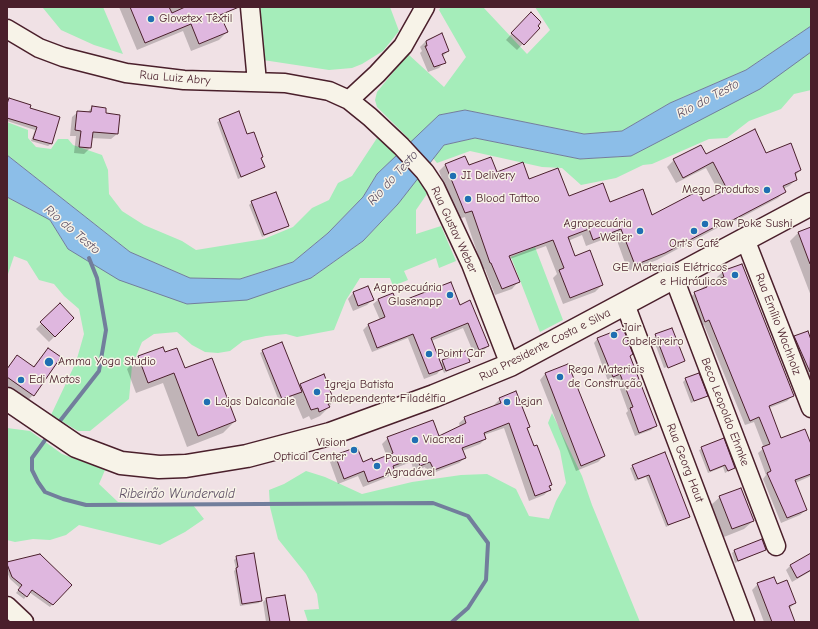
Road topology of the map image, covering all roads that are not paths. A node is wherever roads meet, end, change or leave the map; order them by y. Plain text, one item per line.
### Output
1 (250, 7) edge
2 (425, 7) edge
3 (7, 30) edge
4 (258, 82) junction
5 (349, 100) junction
6 (811, 204) edge
7 (745, 239) junction
8 (674, 278) junction
9 (625, 304) junction
10 (510, 365) junction
11 (7, 399) edge
12 (811, 408) edge
13 (7, 419) edge
14 (46, 427) junction
15 (776, 546) dead end
16 (7, 606) edge
17 (24, 622) edge
18 (745, 622) edge

1 - 4 street
2 - 5 street
3 - 4 street, Rua Luiz Abry
4 - 5 street, Rua Luiz Abry
5 - 10 street, Rua Gustav Weber
6 - 7 main road, Rua Presidente Costa e Silva
7 - 8 main road, Rua Presidente Costa e Silva
7 - 12 street, Rua Emílio Wachholz
8 - 9 main road, Rua Presidente Costa e Silva
8 - 15 street, Beco Leopoldo Ehmke
9 - 10 main road, Rua Presidente Costa e Silva
9 - 18 street, Rua Georg Haut
10 - 14 main road, Rua Presidente Costa e Silva
11 - 14 main road, Rua Presidente Costa e Silva
13 - 14 main road
16 - 17 street

